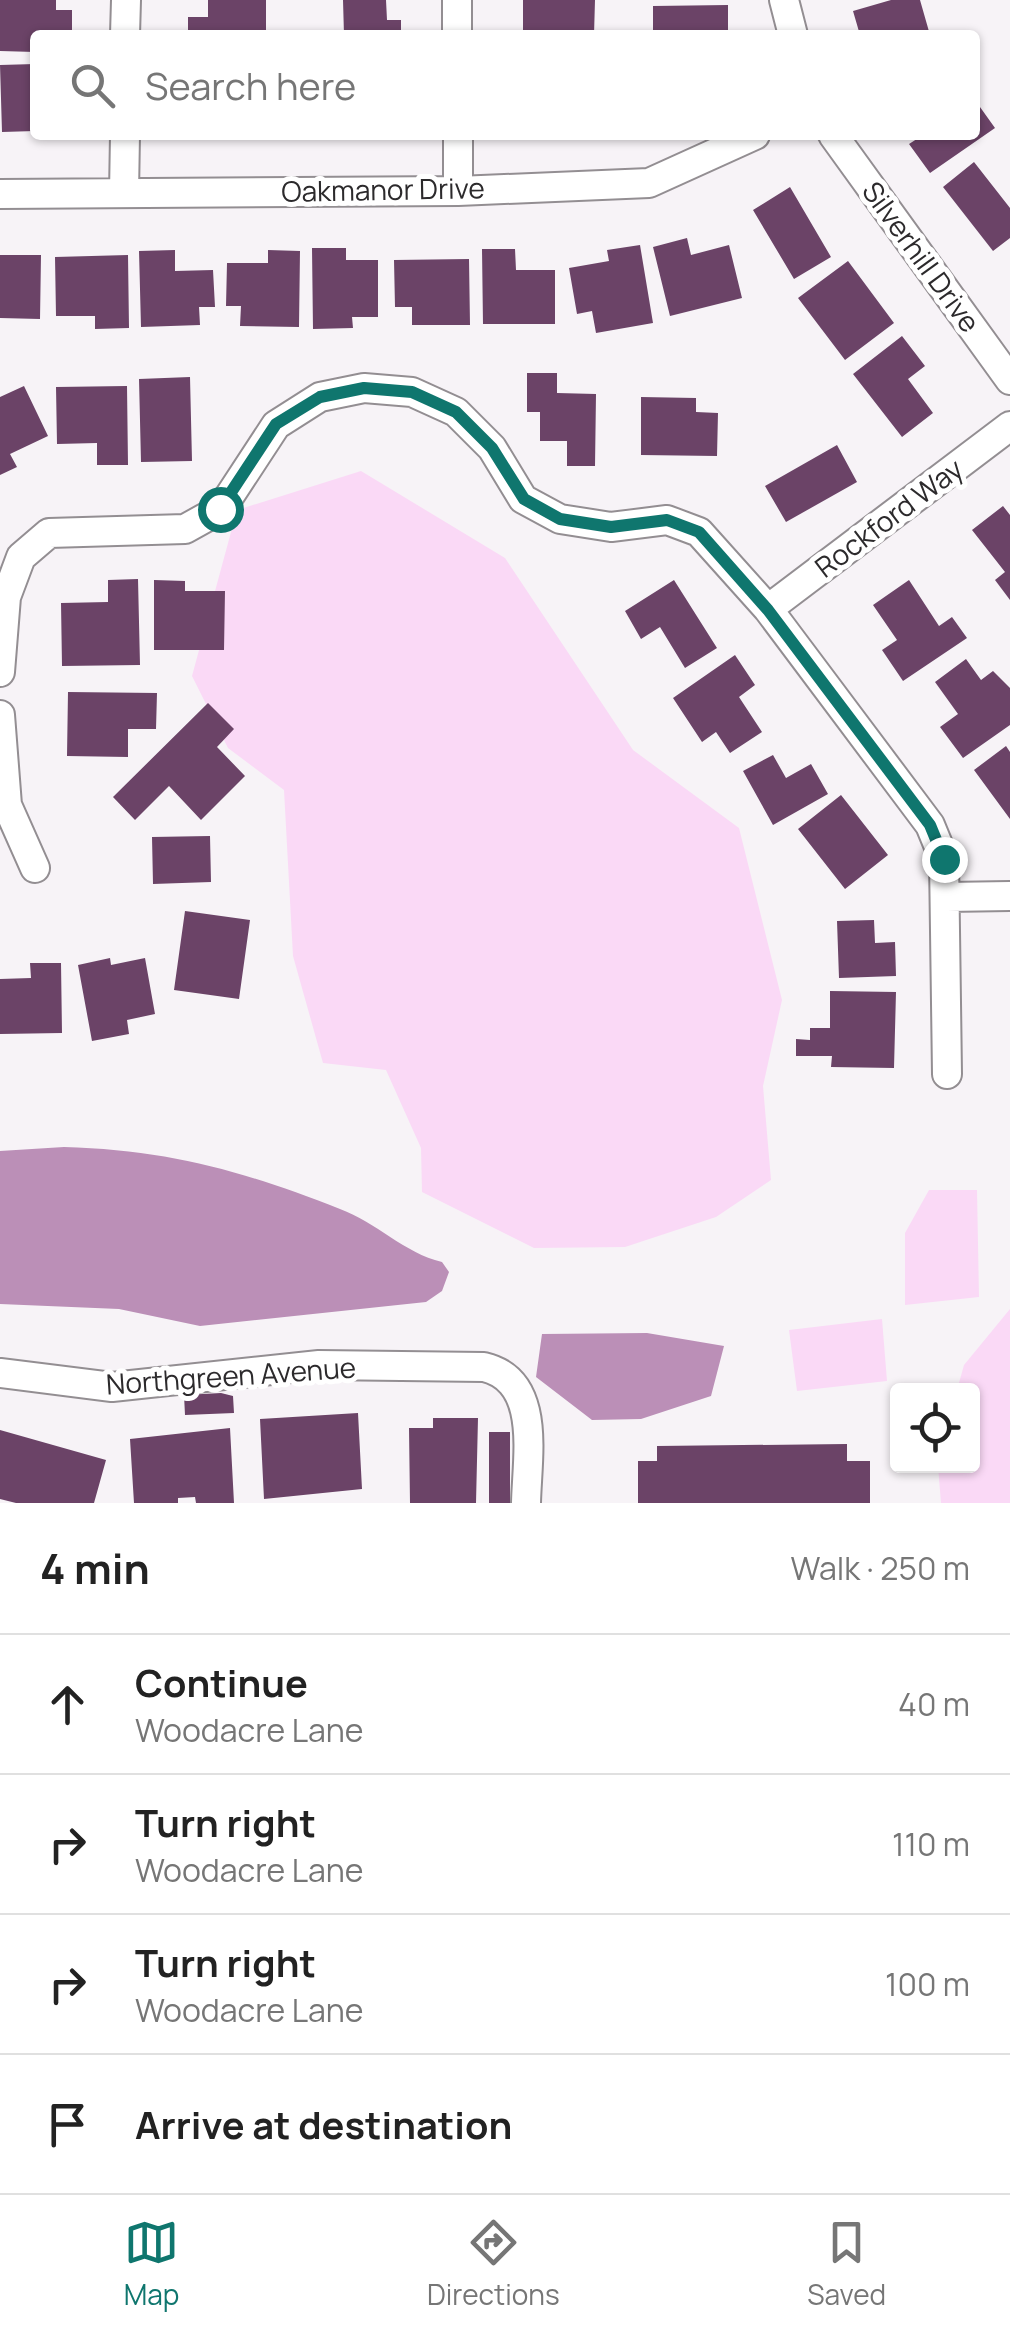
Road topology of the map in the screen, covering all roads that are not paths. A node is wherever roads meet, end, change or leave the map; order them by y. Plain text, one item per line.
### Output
1 (126, 0) edge
2 (457, 0) edge
3 (784, 0) edge
4 (125, 30) edge
5 (457, 30) edge
6 (793, 30) edge
7 (125, 140) edge
8 (458, 140) edge
9 (744, 140) edge
10 (837, 140) edge
11 (458, 190) junction
12 (124, 192) junction
13 (0, 194) edge
14 (1010, 380) edge
15 (1010, 426) edge
16 (768, 610) junction
17 (0, 672) edge
18 (0, 715) edge
19 (35, 868) dead end
20 (946, 896) junction
21 (1010, 896) edge
22 (946, 1074) dead end
23 (0, 1372) edge
24 (526, 1503) edge

1 - 4 street
2 - 5 street
3 - 6 street
7 - 12 street
8 - 11 street
9 - 11 street, Oakmanor Drive
10 - 14 street, Silverhill Drive
11 - 12 street, Oakmanor Drive
12 - 13 street, Oakmanor Drive
15 - 16 street, Rockford Way
16 - 17 street
16 - 20 street
18 - 19 street
20 - 21 street
20 - 22 street
23 - 24 street, Northgreen Avenue

